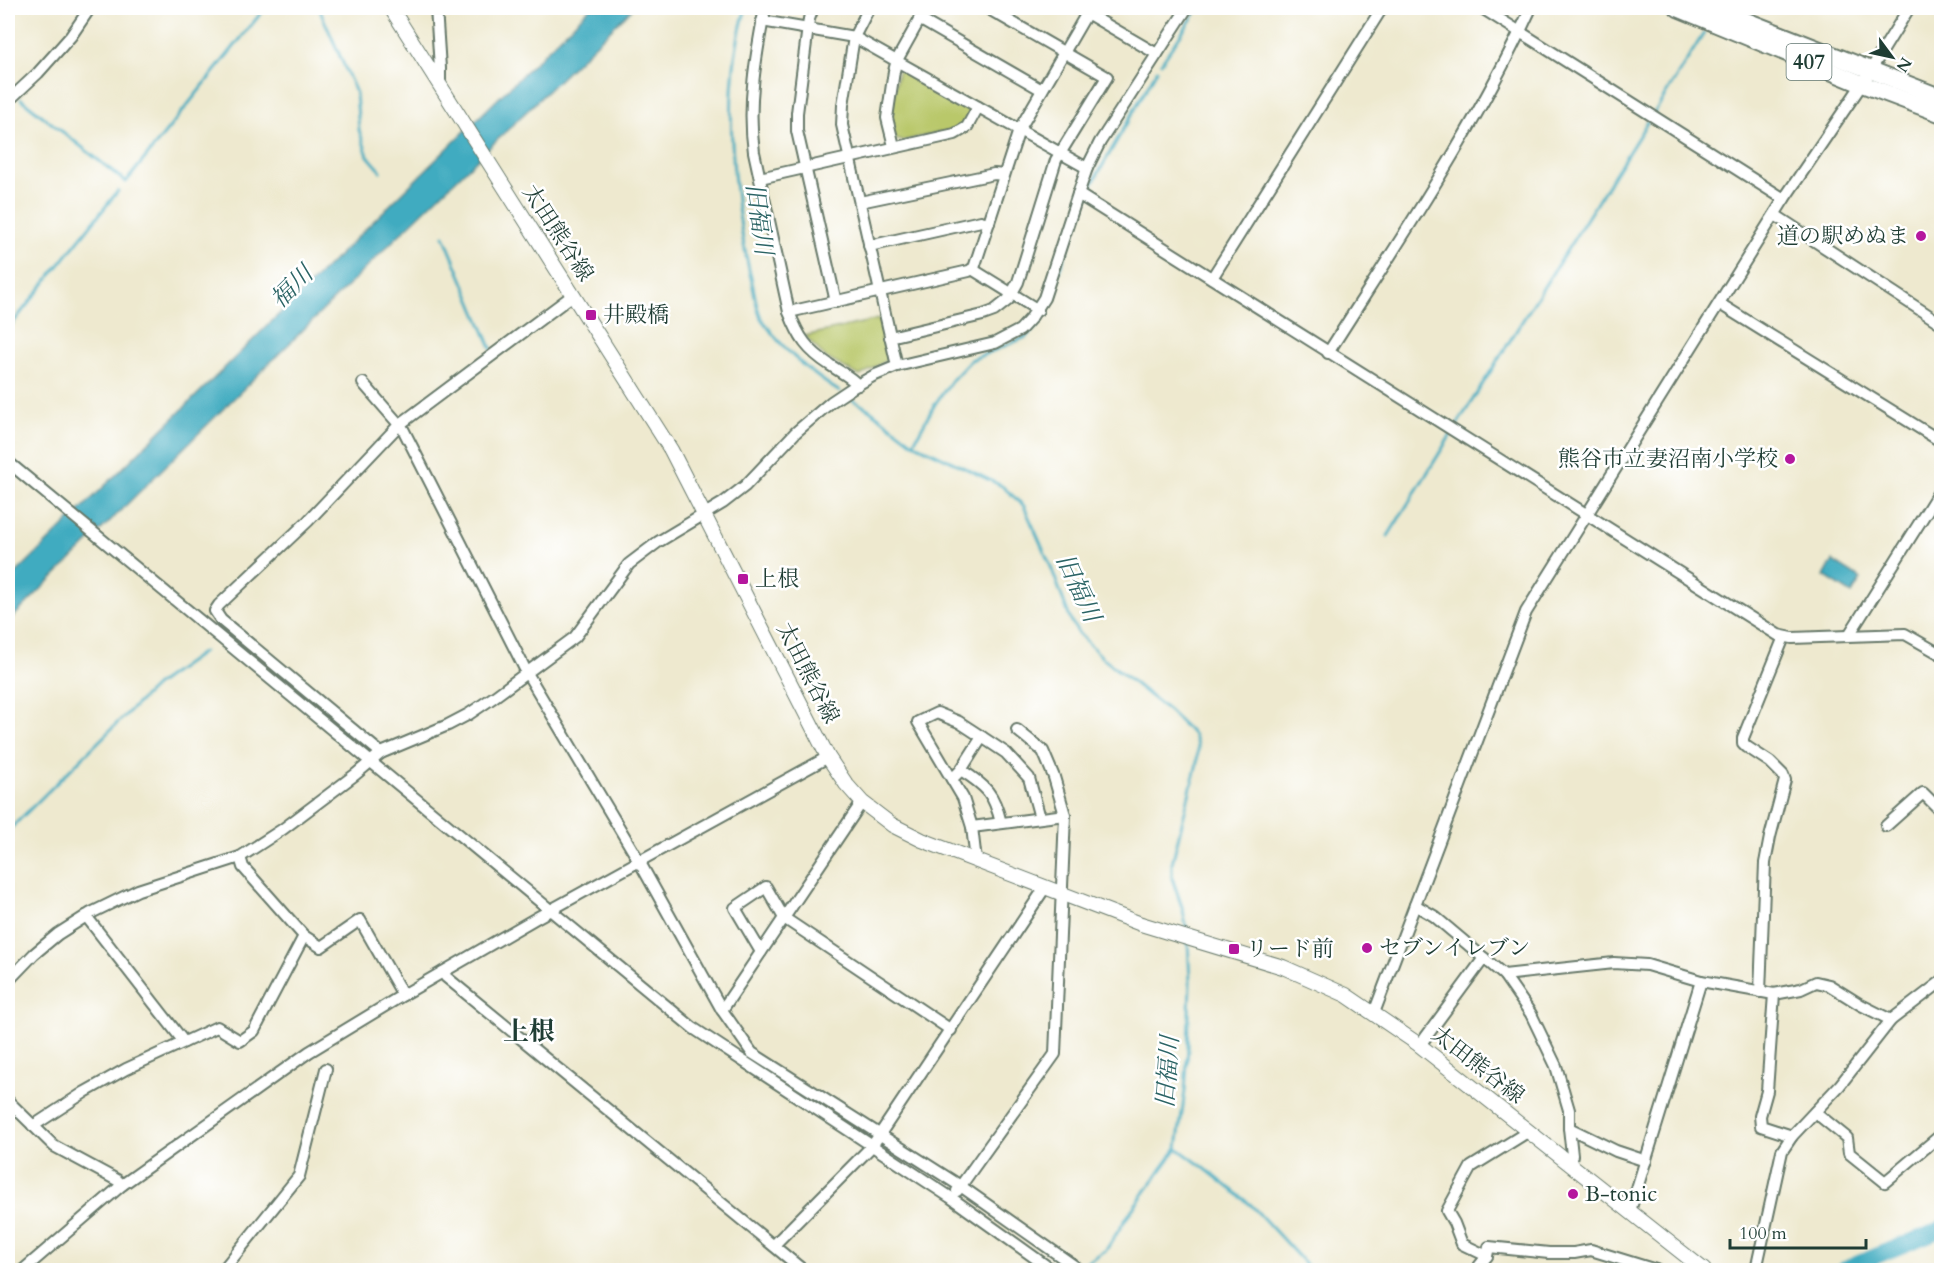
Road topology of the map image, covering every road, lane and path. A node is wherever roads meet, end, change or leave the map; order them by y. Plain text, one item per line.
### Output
1 (90, 8) edge
2 (391, 8) edge
3 (436, 8) edge
4 (765, 8) edge
5 (813, 8) edge
6 (869, 8) edge
7 (926, 8) edge
8 (987, 8) edge
9 (1187, 8) edge
10 (1382, 8) edge
11 (1482, 8) edge
12 (1531, 8) edge
13 (1678, 8) edge
14 (1713, 8) edge
15 (1909, 8) edge
16 (1082, 10) edge
17 (919, 19) junction
18 (762, 21) junction
19 (808, 28) junction
20 (1520, 32) junction
21 (854, 37) junction
22 (1065, 51) junction
23 (1157, 54) junction
24 (897, 60) junction
25 (1866, 77) junction
26 (440, 84) junction
27 (1042, 90) junction
28 (1941, 98) edge
29 (8, 101) edge
30 (978, 107) junction
31 (1941, 114) edge
32 (1019, 130) junction
33 (894, 146) junction
34 (1059, 153) junction
35 (849, 157) junction
36 (805, 167) junction
37 (1087, 168) junction
38 (1004, 175) junction
39 (760, 178) junction
40 (1078, 194) junction
41 (1784, 199) junction
42 (860, 202) junction
43 (1775, 215) junction
44 (989, 224) junction
45 (869, 246) junction
46 (972, 269) junction
47 (1212, 278) junction
48 (880, 292) junction
49 (1012, 294) junction
50 (573, 295) junction
51 (836, 302) junction
52 (1720, 304) junction
53 (1038, 310) junction
54 (789, 312) junction
55 (1941, 324) edge
56 (890, 337) junction
57 (1328, 353) junction
58 (897, 366) junction
59 (363, 383) dead end
60 (855, 387) junction
61 (399, 425) junction
62 (1941, 442) edge
63 (8, 462) edge
64 (1941, 487) edge
65 (1586, 514) junction
66 (703, 515) junction
67 (1849, 635) junction
68 (1784, 637) junction
69 (1941, 655) edge
70 (527, 673) junction
71 (1017, 730) dead end
72 (982, 737) junction
73 (381, 753) junction
74 (828, 757) junction
75 (371, 762) junction
76 (961, 770) junction
77 (952, 779) junction
78 (862, 802) junction
79 (1941, 812) edge
80 (1065, 814) junction
81 (1040, 818) junction
82 (1001, 823) junction
83 (1886, 826) dead end
84 (972, 827) junction
85 (240, 857) junction
86 (639, 861) junction
87 (976, 861) junction
88 (1044, 889) junction
89 (1063, 896) junction
90 (1415, 905) junction
91 (549, 911) junction
92 (86, 916) junction
93 (784, 918) junction
94 (304, 936) junction
95 (761, 952) junction
96 (1484, 958) junction
97 (443, 972) junction
98 (1504, 975) junction
99 (8, 981) edge
100 (1701, 981) junction
101 (1941, 981) edge
102 (1760, 992) junction
103 (404, 994) junction
104 (1774, 994) junction
105 (722, 1010) junction
106 (1374, 1013) junction
107 (1891, 1020) junction
108 (951, 1030) junction
109 (184, 1042) junction
110 (1420, 1046) junction
111 (326, 1069) dead end
112 (8, 1101) edge
113 (1815, 1112) junction
114 (33, 1126) junction
115 (1569, 1128) junction
116 (1529, 1131) junction
117 (880, 1133) junction
118 (1941, 1134) edge
119 (1792, 1136) junction
120 (872, 1146) junction
121 (1646, 1161) junction
122 (1570, 1164) junction
123 (122, 1185) junction
124 (962, 1187) junction
125 (950, 1197) junction
126 (1630, 1211) junction
127 (774, 1245) junction
128 (1487, 1256) junction
129 (23, 1270) edge
130 (223, 1270) edge
131 (803, 1270) edge
132 (1051, 1270) edge
133 (1080, 1270) edge
134 (1476, 1270) edge
135 (1656, 1270) edge
136 (1704, 1270) edge
137 (1756, 1270) edge

1 - 29 street
2 - 26 main road
3 - 26 street
4 - 18 street
5 - 19 street
6 - 21 street
7 - 17 street
8 - 22 street
9 - 23 street
10 - 47 street
11 - 20 street
12 - 20 street
13 - 25 highway, 407
14 - 25 highway, 407
15 - 25 street
16 - 22 street
16 - 23 street
17 - 24 street
17 - 27 street
18 - 19 street
18 - 39 street
19 - 21 street
19 - 36 street
20 - 41 street
20 - 57 street
21 - 24 street
21 - 35 street
22 - 27 street
22 - 34 street
23 - 37 street
24 - 30 street
24 - 33 street
25 - 28 highway, 407
25 - 31 highway, 407
25 - 41 street
26 - 50 main road, 太田熊谷線
27 - 32 street
30 - 32 street
30 - 33 street
32 - 34 street
32 - 38 street
33 - 35 street
34 - 37 street
34 - 49 street
35 - 36 street
35 - 42 street
36 - 39 street
36 - 51 street
37 - 40 street
38 - 42 street
38 - 44 street
39 - 54 street
40 - 47 street
40 - 53 street
41 - 43 street
42 - 45 street
43 - 52 street
43 - 55 street
44 - 45 street
44 - 46 street
45 - 48 street
46 - 48 street
46 - 49 street
47 - 57 street
48 - 51 street
48 - 56 street
49 - 53 street
49 - 56 street
50 - 61 street
50 - 66 main road, 太田熊谷線
51 - 54 street
52 - 62 street
52 - 65 street
53 - 58 street
54 - 60 street
56 - 58 street
57 - 65 street
58 - 60 street
59 - 61 street
60 - 66 street
61 - 70 street
61 - 73 street
63 - 75 street
64 - 67 street
65 - 68 street
65 - 90 street
66 - 70 street
66 - 74 main road, 太田熊谷線
67 - 68 street
67 - 69 street
68 - 102 street
70 - 73 street
70 - 86 street
71 - 80 street
72 - 76 street
72 - 77 street
72 - 81 street
73 - 75 street
74 - 78 main road, 太田熊谷線
74 - 86 street
75 - 85 street
75 - 91 street
76 - 77 street
76 - 82 street
77 - 84 street
78 - 87 main road, 太田熊谷線
78 - 93 street
79 - 83 street
80 - 81 street
80 - 89 street
81 - 82 street
82 - 84 street
84 - 87 street
85 - 92 street
85 - 94 street
86 - 91 street
86 - 105 street
87 - 88 main road, 太田熊谷線
88 - 89 main road, 太田熊谷線
88 - 108 street
89 - 106 main road, 太田熊谷線
89 - 124 street
90 - 96 street
90 - 106 street
91 - 97 street
91 - 120 street
92 - 99 street
92 - 109 street
93 - 95 street
93 - 95 street
93 - 108 street
94 - 103 street
94 - 109 street
95 - 105 street
96 - 98 street
96 - 110 street
97 - 103 street
97 - 127 street
98 - 100 street
98 - 115 street
100 - 102 street
100 - 121 street
101 - 107 street
102 - 104 street
103 - 123 street
104 - 107 street
104 - 119 street
105 - 117 street
106 - 110 main road, 太田熊谷線
107 - 113 street
108 - 117 street
109 - 114 street
110 - 116 main road, 太田熊谷線
111 - 130 street
112 - 114 street
113 - 118 street
113 - 119 street
114 - 123 street
115 - 121 street
115 - 122 street
116 - 122 main road, 太田熊谷線
116 - 128 street
117 - 120 street
117 - 124 street
119 - 137 street
120 - 125 street
120 - 127 street
121 - 126 street
122 - 126 main road, 太田熊谷線
123 - 129 street
124 - 125 street
124 - 133 street
125 - 132 street
126 - 136 main road, 太田熊谷線
127 - 131 street
128 - 134 street
128 - 135 street

